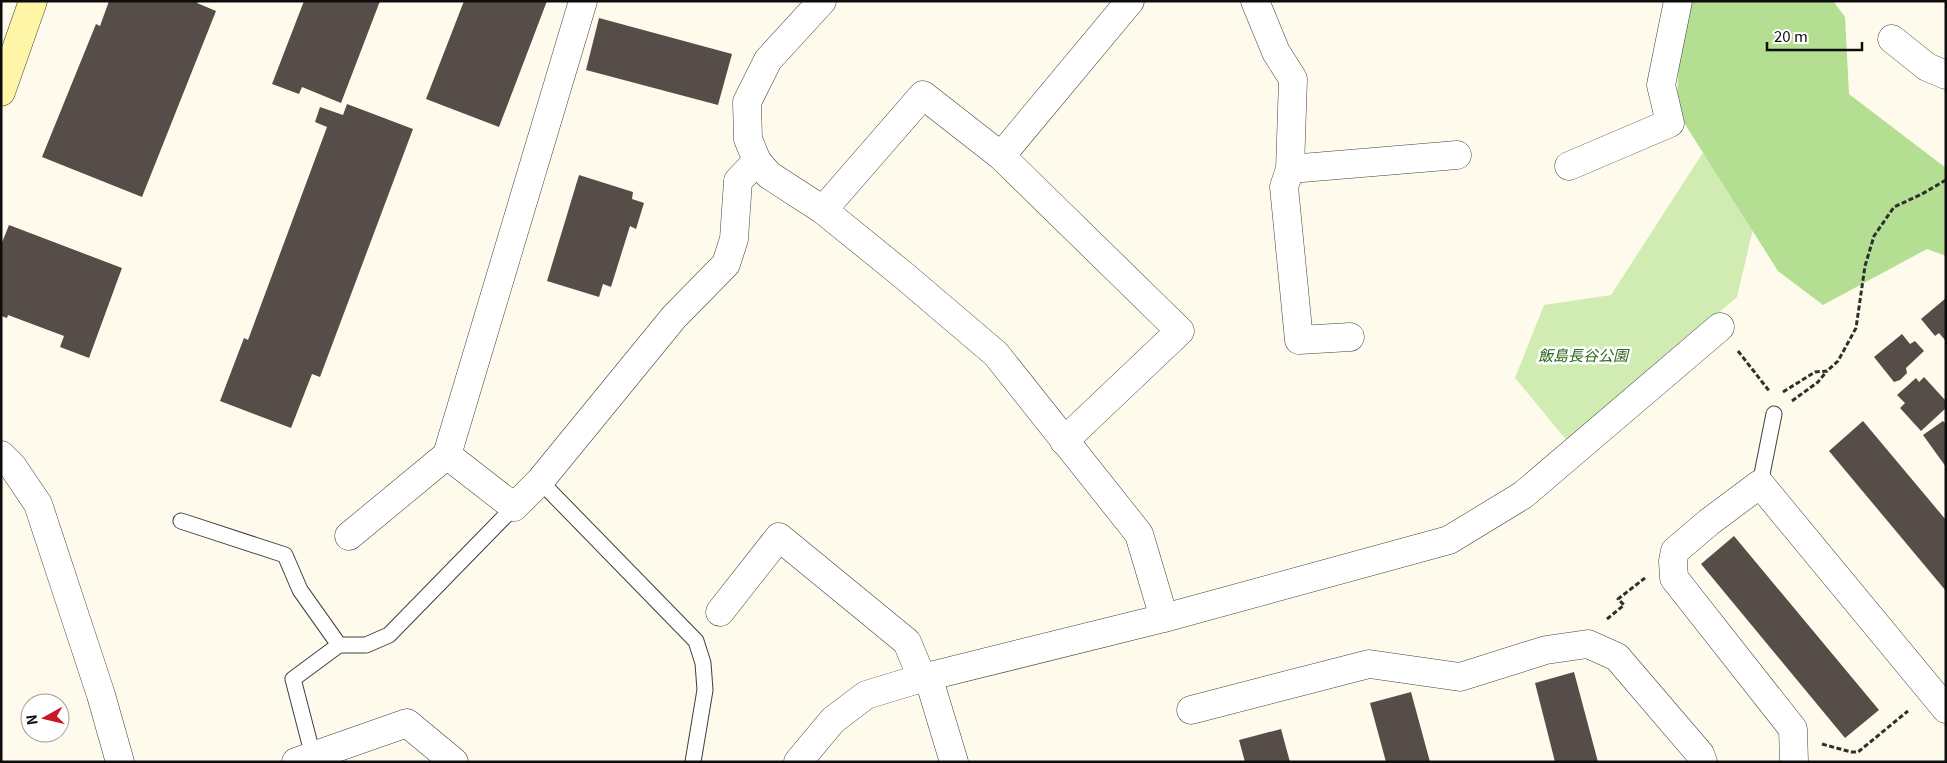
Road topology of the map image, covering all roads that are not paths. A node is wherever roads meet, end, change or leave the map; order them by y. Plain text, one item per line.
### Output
1 (33, 1) edge
2 (583, 1) edge
3 (822, 1) edge
4 (1130, 1) edge
5 (1255, 1) edge
6 (1678, 1) edge
7 (1892, 39) dead end
8 (1946, 75) edge
9 (1, 92) edge
10 (1457, 155) dead end
11 (1001, 156) junction
12 (757, 161) junction
13 (1569, 166) dead end
14 (1290, 169) junction
15 (823, 210) junction
16 (1720, 327) road end
17 (1350, 338) dead end
18 (1774, 414) road end
19 (1064, 441) junction
20 (1, 455) edge
21 (447, 455) junction
22 (540, 481) junction
23 (1760, 484) junction
24 (514, 507) junction
25 (181, 521) dead end
26 (349, 536) dead end
27 (720, 612) dead end
28 (1164, 618) junction
29 (339, 645) junction
30 (925, 677) junction
31 (1938, 700) edge
32 (1191, 710) dead end
33 (305, 759) edge
34 (120, 762) edge
35 (454, 762) edge
36 (693, 762) edge
37 (798, 762) edge
38 (954, 762) edge
39 (1703, 762) edge
40 (1794, 762) edge

1 - 9 street
2 - 21 street
3 - 12 street
4 - 11 street
5 - 14 street
6 - 13 street
7 - 8 street
10 - 14 street
11 - 15 street
11 - 19 street
12 - 15 street
12 - 22 street
14 - 17 street
15 - 19 street
16 - 28 street
18 - 23 lane
19 - 28 street
20 - 34 street
21 - 24 street
21 - 26 street
22 - 24 street
22 - 36 lane
23 - 31 street
23 - 40 street
24 - 29 lane
25 - 29 lane
27 - 30 street
28 - 30 street
29 - 33 lane
30 - 37 street
30 - 38 street
32 - 39 street
33 - 35 street

